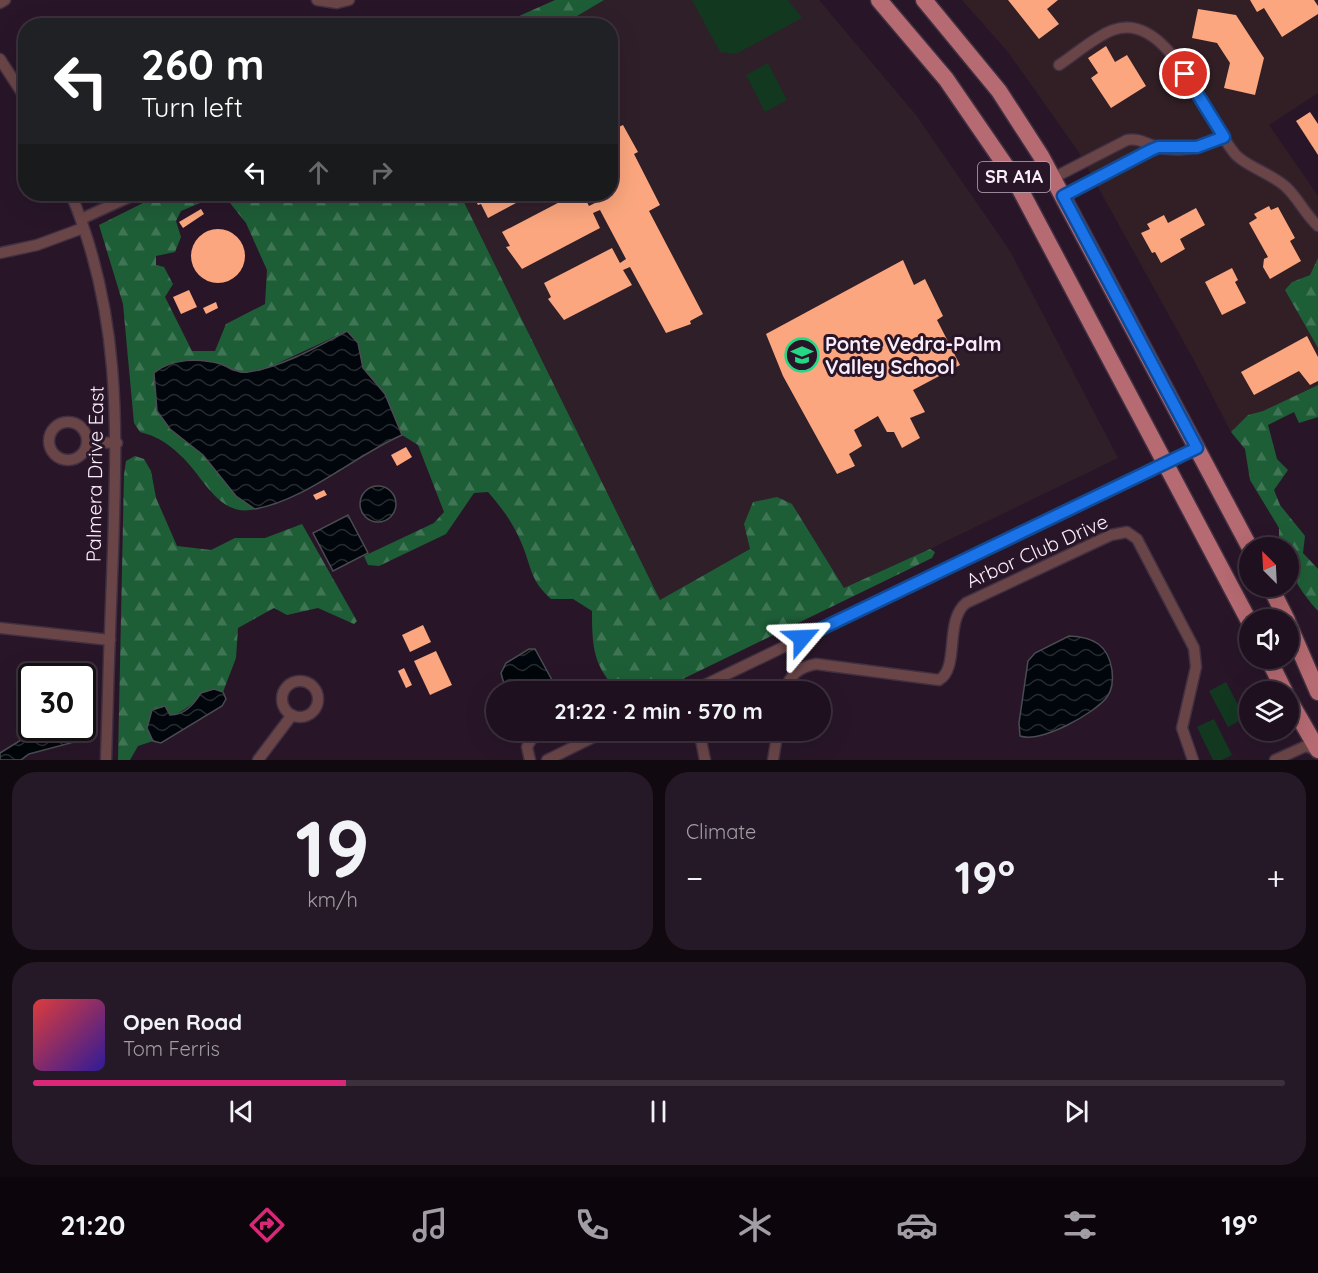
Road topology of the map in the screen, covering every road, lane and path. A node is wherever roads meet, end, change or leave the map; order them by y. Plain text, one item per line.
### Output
1 (5, 0) edge
2 (316, 0) edge
3 (349, 0) edge
4 (879, 0) edge
5 (924, 0) edge
6 (0, 3) edge
7 (0, 59) edge
8 (1059, 65) dead end
9 (18, 87) edge
10 (1224, 137) junction
11 (1158, 147) junction
12 (1053, 178) junction
13 (1063, 196) junction
14 (74, 201) edge
15 (123, 201) edge
16 (82, 224) junction
17 (1318, 225) edge
18 (0, 253) edge
19 (87, 442) dead end
20 (117, 443) junction
21 (1197, 448) junction
22 (1166, 463) junction
23 (1244, 537) edge
24 (1243, 609) edge
25 (0, 628) edge
26 (110, 640) junction
27 (1299, 647) edge
28 (713, 681) edge
29 (789, 681) edge
30 (1318, 692) edge
31 (292, 715) dead end
32 (1299, 717) edge
33 (530, 741) edge
34 (586, 741) edge
35 (701, 741) edge
36 (776, 741) edge
37 (1318, 751) edge
38 (106, 760) edge
39 (258, 760) edge
40 (530, 760) edge
41 (547, 760) edge
42 (705, 760) edge
43 (773, 760) edge
44 (1193, 760) edge
45 (1275, 760) edge
46 (1315, 760) edge

1 - 6 street
2 - 3 street
4 - 22 main road, SR A1A
5 - 12 main road, SR A1A
7 - 9 street
8 - 10 street
10 - 11 street
10 - 17 street
11 - 12 street
11 - 13 street
12 - 13 main road, SR A1A
13 - 21 main road, SR A1A
14 - 16 street, Palmera Drive East
15 - 16 street
16 - 18 street
16 - 20 street, Palmera Drive East
19 - 20 street
20 - 26 street, Palmera Drive East
21 - 22 street
21 - 23 main road, SR A1A
22 - 24 main road, SR A1A
22 - 28 street
25 - 26 street
26 - 38 street, Palmera Drive East
27 - 30 main road
29 - 44 street, Arbor Club Drive
31 - 39 street
32 - 37 main road
33 - 40 street
34 - 41 street
35 - 42 street
36 - 43 street
37 - 45 street
37 - 46 street

